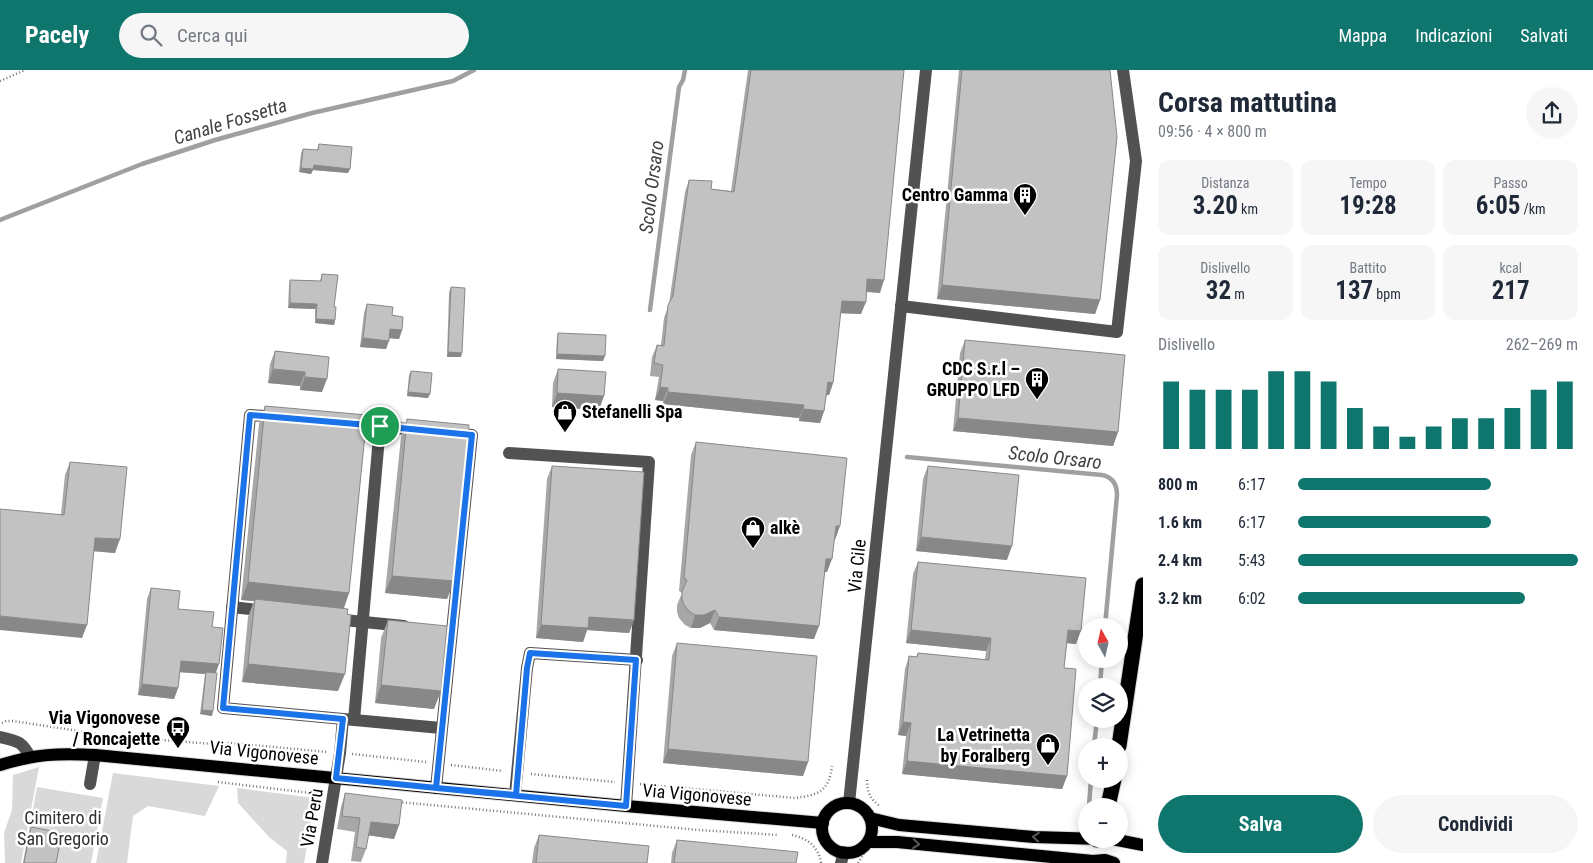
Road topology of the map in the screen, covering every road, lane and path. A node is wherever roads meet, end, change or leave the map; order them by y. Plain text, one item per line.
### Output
1 (25, 70) edge
2 (926, 70) edge
3 (1123, 70) edge
4 (0, 81) edge
5 (901, 306) junction
6 (287, 418) edge
7 (334, 422) edge
8 (380, 426) junction
9 (510, 453) dead end
10 (1143, 585) edge
11 (232, 607) junction
12 (279, 612) edge
13 (325, 618) edge
14 (362, 622) junction
15 (421, 627) edge
16 (636, 660) junction
17 (348, 720) junction
18 (0, 727) edge
19 (442, 728) junction
20 (0, 737) edge
21 (1120, 738) edge
22 (328, 752) dead end
23 (348, 754) dead end
24 (94, 755) junction
25 (30, 757) junction
26 (420, 761) dead end
27 (0, 765) edge
28 (447, 765) dead end
29 (832, 766) dead end
30 (510, 772) dead end
31 (525, 773) dead end
32 (336, 778) junction
33 (867, 780) dead end
34 (213, 782) dead end
35 (620, 782) dead end
36 (90, 784) dead end
37 (637, 784) dead end
38 (436, 788) junction
39 (516, 795) junction
40 (333, 796) junction
41 (390, 802) edge
42 (849, 803) junction
43 (626, 806) junction
44 (887, 808) dead end
45 (870, 818) junction
46 (823, 823) junction
47 (1078, 838) edge
48 (868, 842) junction
49 (1128, 843) edge
50 (1143, 845) edge
51 (1100, 848) edge
52 (842, 858) edge
53 (1110, 862) edge
54 (322, 863) edge
55 (821, 863) edge

1 - 4 path
2 - 5 street, Via Cile
3 - 5 street
5 - 42 street, Via Cile
6 - 11 street
7 - 8 street
8 - 14 street, Via Perù
8 - 19 street
9 - 16 street
10 - 21 highway
11 - 12 street
11 - 17 street
13 - 14 street
14 - 15 street
14 - 17 street, Via Perù
16 - 39 street
16 - 43 street
17 - 19 street
17 - 32 street, Via Perù
18 - 22 path
19 - 38 street
20 - 25 street
23 - 26 path
24 - 25 main road, Via Vigonovese
24 - 32 main road, Via Vigonovese
24 - 36 street
25 - 27 main road, Via Vigonovese
28 - 30 path
29 - 37 path
31 - 35 path
32 - 38 main road, Via Vigonovese
32 - 40 street, Via Perù
33 - 44 path
34 - 40 path
38 - 39 main road, Via Vigonovese
39 - 43 main road, Via Vigonovese
40 - 54 street, Via Perù
41 - 55 path
42 - 45 main road
42 - 46 main road
43 - 46 main road, Via Vigonovese
47 -> 45 main road
45 - 48 main road
46 - 52 main road
48 - 52 main road
48 -> 53 main road
49 - 50 main road
51 - 53 main road

